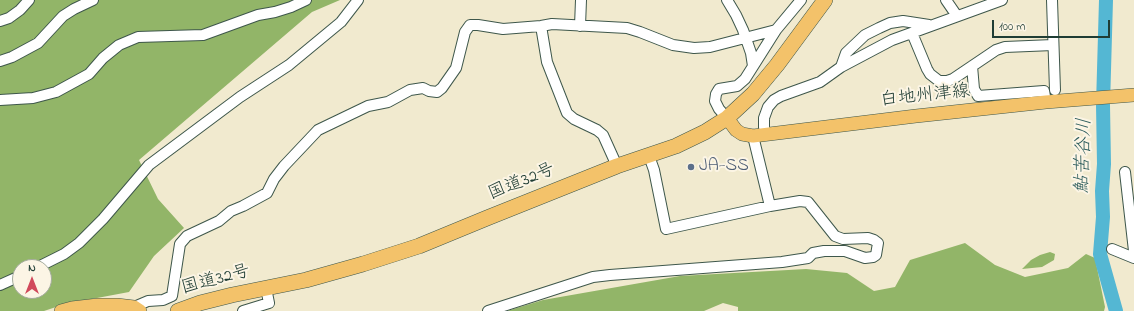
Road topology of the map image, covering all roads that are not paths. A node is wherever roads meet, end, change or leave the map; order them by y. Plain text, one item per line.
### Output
1 (29, 0) edge
2 (93, 0) edge
3 (306, 0) edge
4 (358, 0) edge
5 (581, 0) edge
6 (727, 0) edge
7 (801, 0) edge
8 (825, 0) edge
9 (946, 0) edge
10 (1002, 0) edge
11 (1052, 0) edge
12 (957, 16) junction
13 (0, 21) edge
14 (541, 26) junction
15 (580, 26) junction
16 (931, 26) junction
17 (776, 30) junction
18 (912, 33) junction
19 (746, 38) junction
20 (1053, 45) junction
21 (0, 61) edge
22 (753, 66) junction
23 (972, 66) junction
24 (841, 67) junction
25 (1134, 95) edge
26 (1057, 96) junction
27 (0, 100) edge
28 (1046, 102) junction
29 (727, 118) junction
30 (759, 135) junction
31 (649, 156) junction
32 (617, 166) junction
33 (1125, 172) dead end
34 (770, 206) junction
35 (1112, 249) dead end
36 (1134, 251) edge
37 (1134, 258) edge
38 (52, 260) edge
39 (12, 279) edge
40 (0, 284) edge
41 (266, 288) junction
42 (137, 309) edge
43 (61, 311) edge
44 (178, 311) edge
45 (243, 311) edge
46 (488, 311) edge

1 - 13 street
2 - 21 street
3 - 27 street
4 - 38 street
5 - 15 street
6 - 19 street
7 - 17 street
8 - 29 highway, 国道32号
9 - 12 street
10 - 12 street
11 - 20 street
12 - 16 street
14 - 15 street
14 - 32 street
14 - 42 street
15 - 19 street
16 - 18 street
16 - 24 street
17 - 19 street
17 - 22 street
18 - 23 street
18 - 24 street
19 - 22 street
20 - 23 street
20 - 26 street
22 - 29 street
23 - 28 street
24 - 30 street
25 - 26 main road, 白地州津線
26 - 28 main road, 白地州津線
28 - 30 main road, 白地州津線
29 - 30 main road, 白地州津線
29 - 31 highway, 国道32号
30 - 34 street
31 - 32 highway, 国道32号
31 - 34 street
32 - 41 highway, 国道32号
33 - 36 street
34 - 46 street
35 - 37 street
39 - 40 street
41 - 44 highway, 国道32号
41 - 45 street
42 - 43 main road

